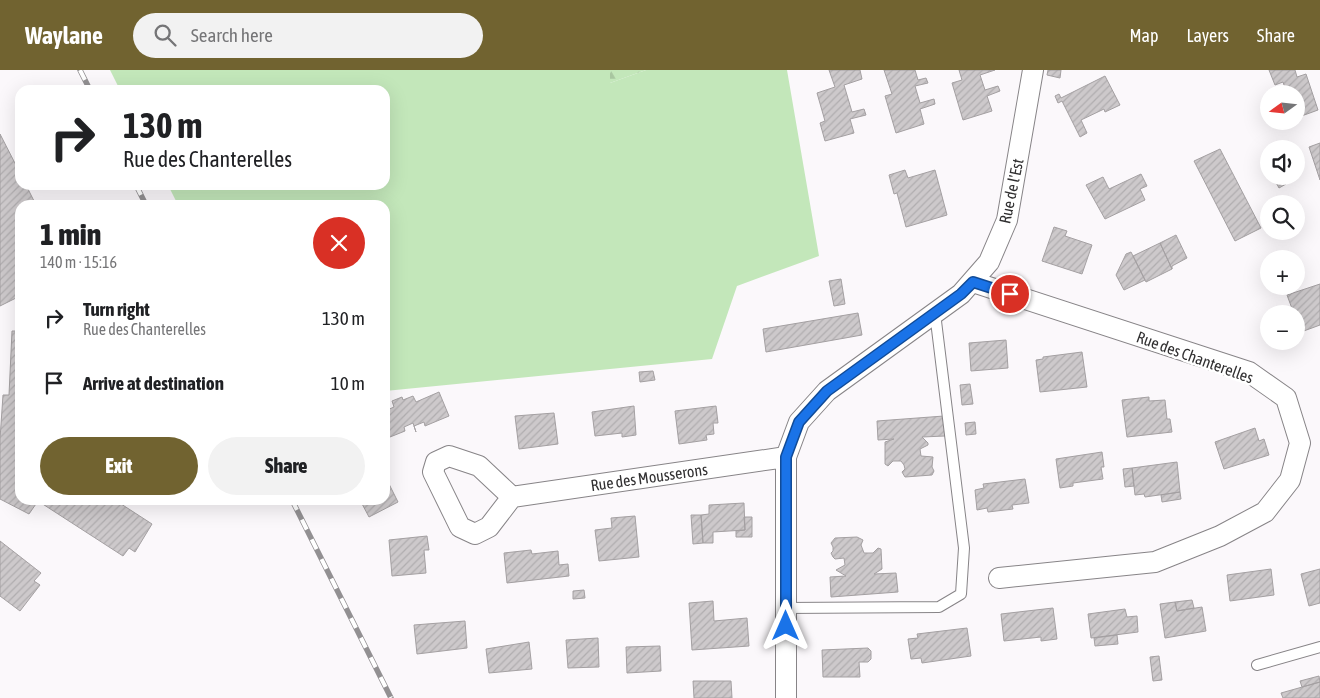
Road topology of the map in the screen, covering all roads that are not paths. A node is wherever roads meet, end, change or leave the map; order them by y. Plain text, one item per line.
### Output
1 (1032, 70) edge
2 (973, 282) junction
3 (935, 313) junction
4 (786, 457) junction
5 (512, 497) dead end
6 (999, 578) dead end
7 (785, 608) junction
8 (1320, 647) edge
9 (1257, 665) dead end
10 (786, 698) edge

1 - 2 street, Rue de l'Est
2 - 3 street, Rue de l'Est
2 - 6 street, Rue des Chanterelles
3 - 4 street, Rue de l'Est
3 - 7 lane
4 - 5 street, Rue des Mousserons
4 - 7 street, Rue de l'Est
7 - 10 street, Rue de l'Est
8 - 9 lane

